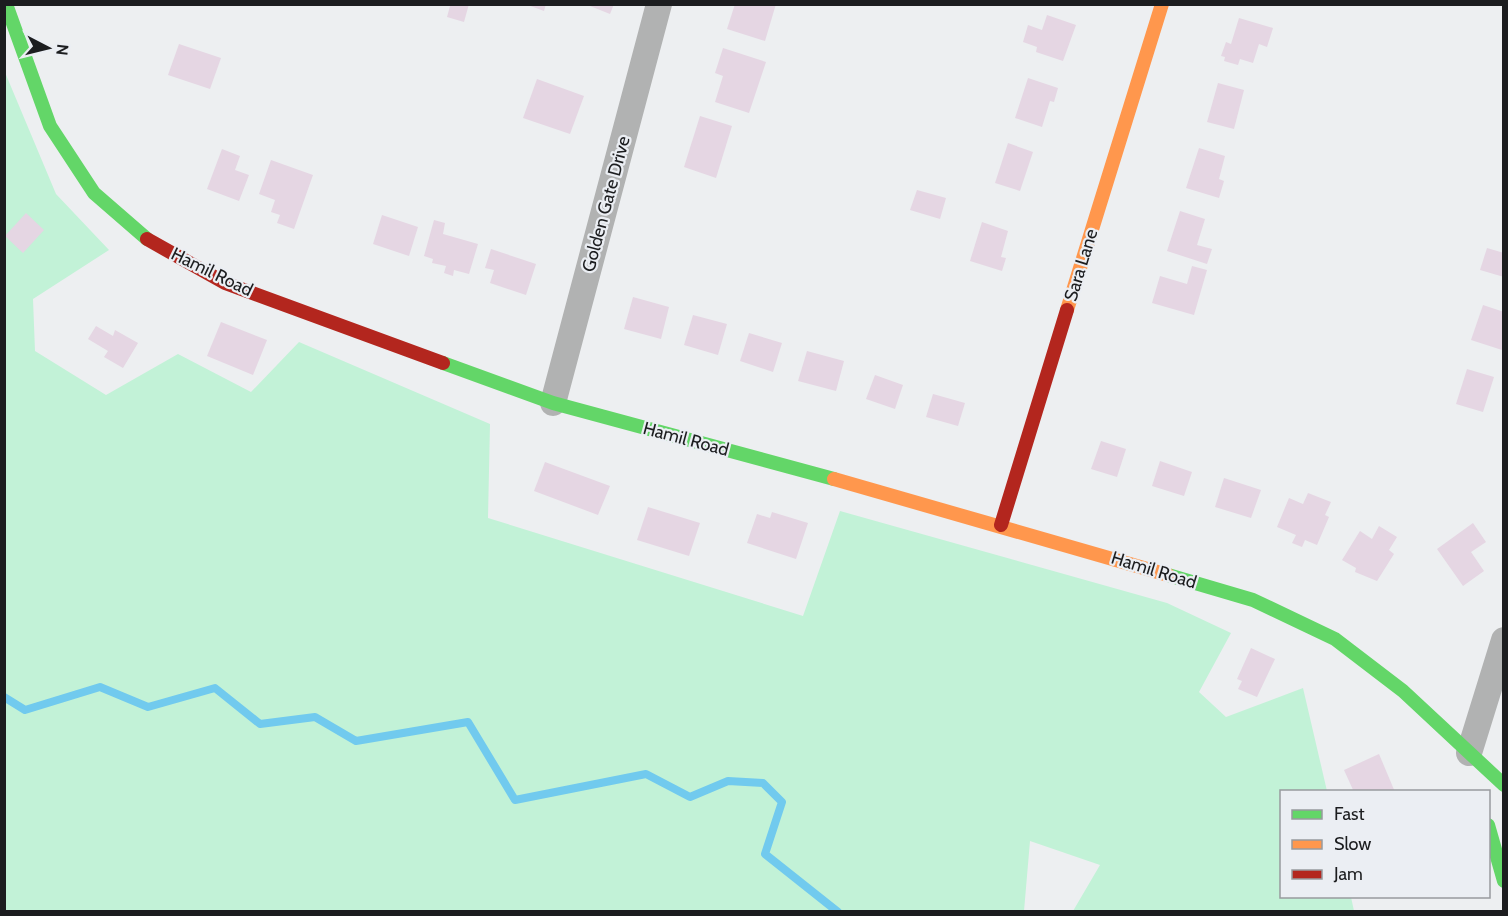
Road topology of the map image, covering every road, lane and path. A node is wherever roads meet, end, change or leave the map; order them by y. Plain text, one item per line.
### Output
1 (6, 4) edge
2 (659, 4) edge
3 (1162, 4) edge
4 (553, 403) junction
5 (1001, 525) junction
6 (1503, 640) edge
7 (1470, 753) junction
8 (1477, 782) dead end
9 (1503, 784) edge
10 (1490, 832) edge
11 (1503, 881) edge

1 - 4 street, Hamil Road
2 - 4 street, Golden Gate Drive
3 - 5 street, Sara Lane
4 - 5 street, Hamil Road
5 - 7 street, Hamil Road
6 - 7 street
7 - 8 street
7 - 9 street, Hamil Road
10 - 11 street

